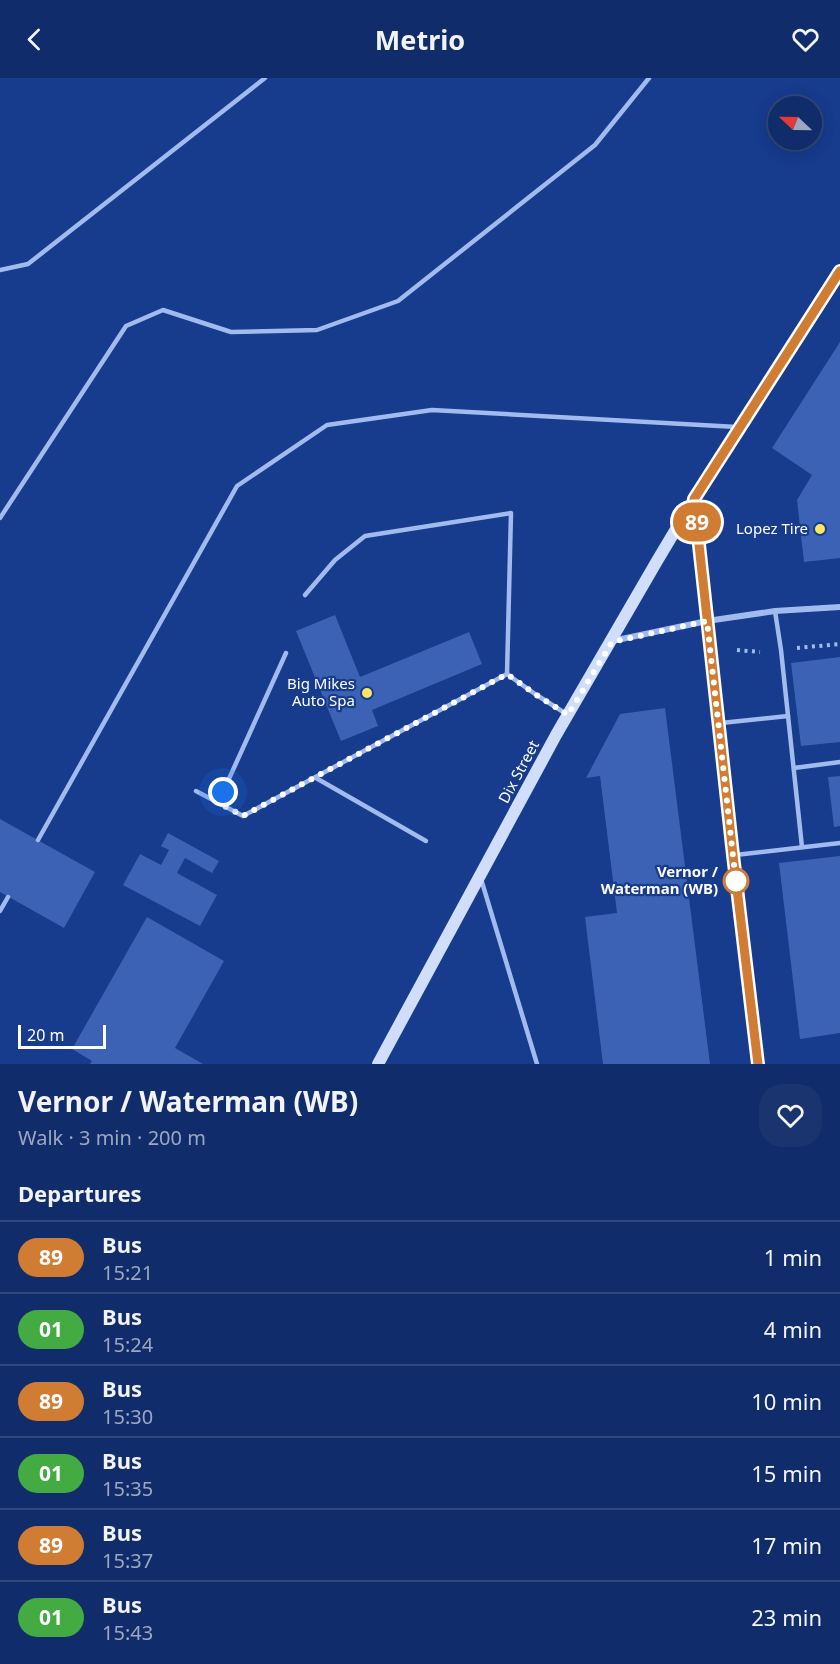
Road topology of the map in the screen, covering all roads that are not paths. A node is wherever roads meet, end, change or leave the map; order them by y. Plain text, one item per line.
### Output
1 (265, 78) edge
2 (649, 78) edge
3 (0, 270) edge
4 (840, 271) edge
5 (740, 428) junction
6 (694, 499) junction
7 (0, 518) edge
8 (305, 595) dead end
9 (840, 607) edge
10 (775, 611) junction
11 (707, 621) junction
12 (612, 642) junction
13 (286, 653) dead end
14 (507, 674) junction
15 (568, 715) junction
16 (788, 716) junction
17 (718, 723) junction
18 (840, 762) edge
19 (794, 768) junction
20 (316, 778) junction
21 (196, 791) dead end
22 (217, 802) junction
23 (38, 840) dead end
24 (426, 841) dead end
25 (840, 843) edge
26 (802, 848) junction
27 (733, 855) junction
28 (480, 876) junction
29 (8, 897) dead end
30 (0, 911) edge
31 (378, 1064) edge
32 (537, 1064) edge
33 (758, 1064) edge

1 - 3 lane
2 - 7 lane
4 - 5 street, Dix Street
5 - 6 street, Dix Street
5 - 23 lane
6 - 11 street
6 - 12 street, Dix Street
8 - 14 lane
9 - 10 street
10 - 11 street
10 - 16 lane
11 - 12 street
11 - 17 street
12 - 15 street, Dix Street
13 - 22 lane
14 - 15 lane
14 - 20 lane
15 - 28 street, Dix Street
16 - 17 lane
16 - 19 lane
17 - 27 street
18 - 19 lane
19 - 26 lane
20 - 22 lane
20 - 24 lane
21 - 22 lane
25 - 26 lane
26 - 27 lane
27 - 33 street
28 - 31 street, Dix Street
28 - 32 lane
29 - 30 lane

